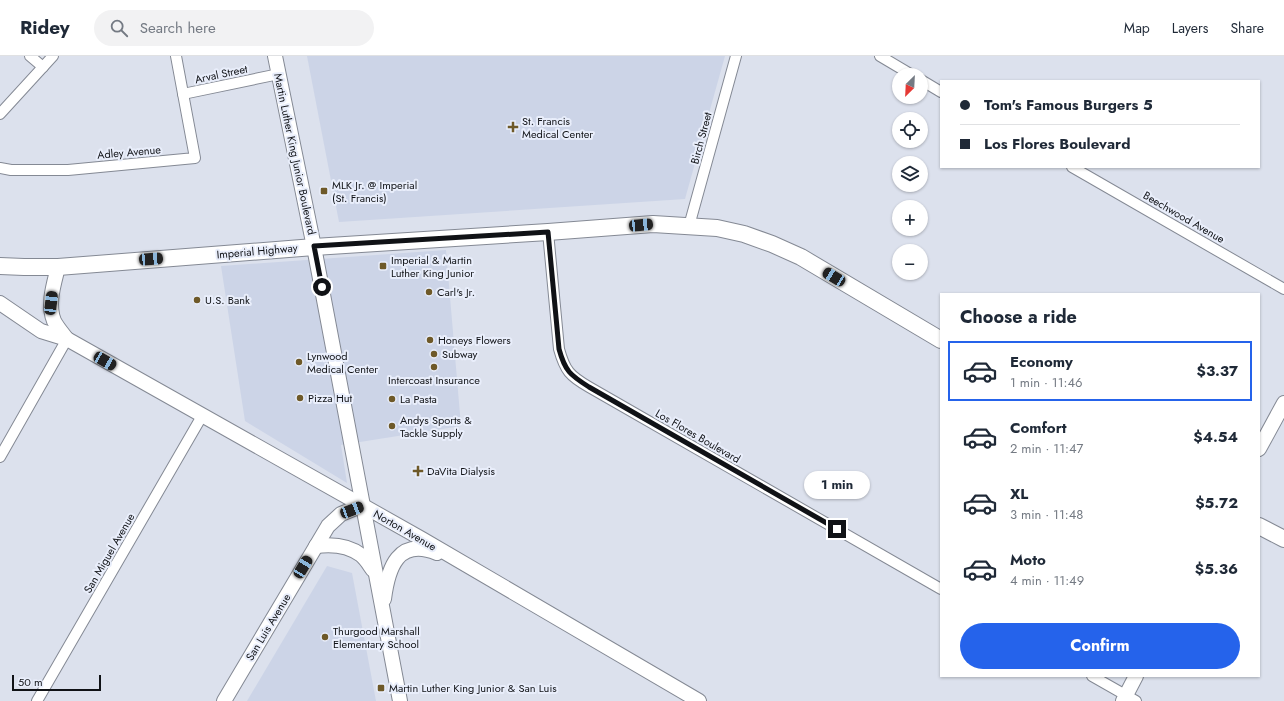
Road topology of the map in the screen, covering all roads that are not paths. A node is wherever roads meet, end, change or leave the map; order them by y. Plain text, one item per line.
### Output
1 (30, 56) edge
2 (53, 56) edge
3 (176, 56) edge
4 (275, 56) edge
5 (736, 56) edge
6 (880, 56) edge
7 (43, 67) junction
8 (900, 68) edge
9 (279, 74) junction
10 (928, 84) edge
11 (940, 91) edge
12 (183, 94) junction
13 (0, 114) edge
14 (0, 168) edge
15 (1074, 168) edge
16 (689, 226) junction
17 (548, 232) junction
18 (314, 246) junction
19 (0, 266) edge
20 (58, 267) junction
21 (1284, 289) edge
22 (0, 303) edge
23 (67, 339) junction
24 (940, 339) edge
25 (1284, 403) edge
26 (202, 416) junction
27 (1260, 447) edge
28 (0, 456) edge
29 (363, 505) junction
30 (1260, 527) edge
31 (1284, 540) edge
32 (316, 546) junction
33 (464, 564) junction
34 (376, 573) junction
35 (940, 588) edge
36 (383, 610) junction
37 (1094, 677) edge
38 (1136, 677) edge
39 (1128, 699) edge
40 (37, 701) edge
41 (224, 701) edge
42 (400, 701) edge
43 (698, 701) edge

1 - 7 street
2 - 7 street
3 - 12 street, Arval Street
4 - 9 street, Martin Luther King Junior Boulevard
5 - 16 street, Birch Street
6 - 8 street
7 - 13 street
9 - 12 street, Arval Street
9 - 18 street, Martin Luther King Junior Boulevard
10 - 11 street
12 - 14 street, Adley Avenue
15 - 21 street, Beechwood Avenue
16 - 17 main road, Imperial Highway
16 - 24 main road, Imperial Highway
17 - 18 main road, Imperial Highway
17 - 35 street, Los Flores Boulevard
18 - 20 main road, Imperial Highway
18 - 29 street, Martin Luther King Junior Boulevard
19 - 20 main road, Imperial Highway
20 - 23 street, Norton Avenue
22 - 23 street, Norton Avenue
23 - 26 street, Norton Avenue
23 - 28 street
25 - 27 street
26 - 29 street, Norton Avenue
26 - 40 street, San Miguel Avenue
29 - 32 street, San Luis Avenue
29 - 33 street, Norton Avenue
29 - 34 street, Martin Luther King Junior Boulevard
30 - 31 main road
32 - 34 street
32 - 41 street, San Luis Avenue
33 - 36 street
33 - 43 street, Norton Avenue
34 - 36 street, Martin Luther King Junior Boulevard
36 - 42 street, Martin Luther King Junior Boulevard
37 - 39 street
38 - 39 street

